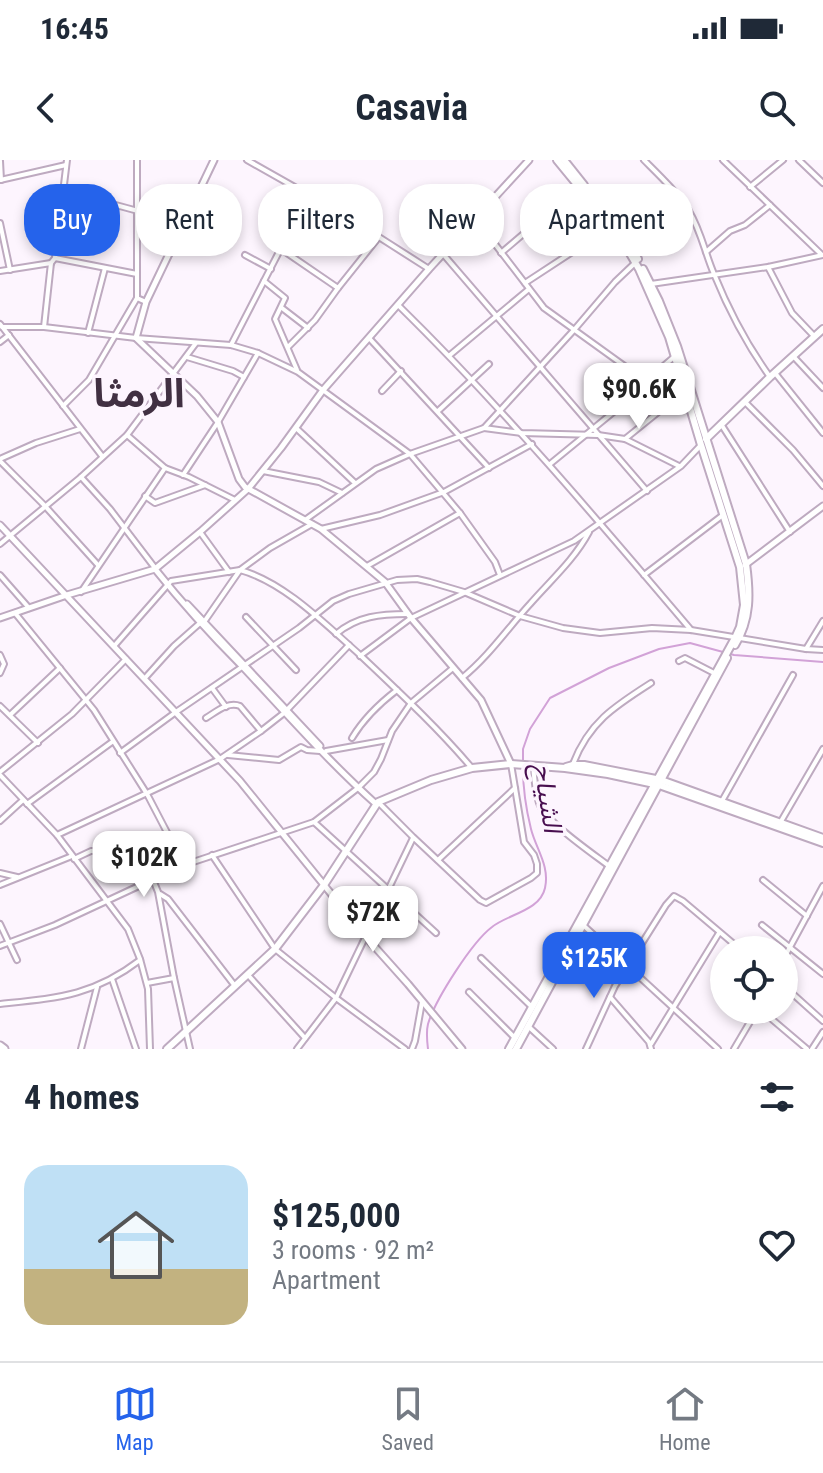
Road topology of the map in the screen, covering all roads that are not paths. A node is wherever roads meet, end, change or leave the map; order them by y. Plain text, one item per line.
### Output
1 (137, 160) edge
2 (214, 160) edge
3 (247, 160) edge
4 (529, 160) edge
5 (557, 160) edge
6 (564, 160) edge
7 (644, 160) edge
8 (723, 160) edge
9 (783, 160) edge
10 (799, 160) edge
11 (0, 161) edge
12 (66, 163) edge
13 (1, 180) edge
14 (823, 183) edge
15 (64, 184) edge
16 (137, 184) edge
17 (202, 184) edge
18 (290, 184) edge
19 (578, 184) edge
20 (582, 184) edge
21 (504, 187) edge
22 (750, 187) junction
23 (770, 205) junction
24 (0, 223) edge
25 (520, 237) edge
26 (383, 241) edge
27 (504, 250) edge
28 (706, 252) junction
29 (245, 255) dead end
30 (823, 255) edge
31 (54, 256) edge
32 (137, 256) edge
33 (168, 256) edge
34 (277, 256) edge
35 (292, 256) edge
36 (364, 256) edge
37 (441, 256) edge
38 (445, 256) edge
39 (503, 256) edge
40 (563, 256) edge
41 (631, 256) edge
42 (636, 256) edge
43 (53, 261) junction
44 (635, 263) junction
45 (768, 267) junction
46 (105, 268) junction
47 (271, 269) junction
48 (429, 269) junction
49 (10, 270) junction
50 (0, 271) edge
51 (137, 274) junction
52 (715, 276) junction
53 (264, 281) junction
54 (525, 283) junction
55 (651, 284) junction
56 (338, 288) junction
57 (529, 289) junction
58 (137, 298) junction
59 (146, 302) junction
60 (398, 305) junction
61 (282, 308) junction
62 (496, 316) junction
63 (1, 326) edge
64 (44, 327) junction
65 (308, 328) junction
66 (823, 329) edge
67 (574, 330) junction
68 (88, 333) junction
69 (9, 335) junction
70 (113, 336) junction
71 (814, 336) junction
72 (136, 338) junction
73 (369, 338) junction
74 (0, 342) edge
75 (196, 343) junction
76 (231, 345) junction
77 (288, 347) junction
78 (258, 353) junction
79 (450, 355) junction
80 (675, 355) junction
81 (793, 356) junction
82 (187, 357) junction
83 (489, 364) dead end
84 (540, 368) junction
85 (401, 371) junction
86 (298, 372) junction
87 (772, 375) junction
88 (173, 376) junction
89 (244, 377) junction
90 (472, 379) junction
91 (647, 382) junction
92 (823, 388) edge
93 (323, 390) junction
94 (382, 391) dead end
95 (745, 402) junction
96 (63, 406) junction
97 (438, 411) junction
98 (502, 411) junction
99 (218, 422) junction
100 (702, 424) junction
101 (720, 426) junction
102 (296, 428) junction
103 (484, 428) junction
104 (80, 429) junction
105 (593, 429) junction
106 (522, 433) junction
107 (823, 433) edge
108 (127, 435) junction
109 (587, 435) junction
110 (598, 435) junction
111 (461, 437) junction
112 (625, 439) junction
113 (703, 442) junction
114 (532, 444) junction
115 (410, 454) junction
116 (102, 456) junction
117 (0, 460) edge
118 (550, 464) junction
119 (681, 466) junction
120 (165, 468) junction
121 (489, 468) junction
122 (263, 471) junction
123 (183, 475) junction
124 (81, 477) junction
125 (355, 483) junction
126 (205, 485) junction
127 (823, 486) edge
128 (248, 489) junction
129 (647, 491) junction
130 (444, 492) junction
131 (342, 493) junction
132 (145, 496) junction
133 (235, 500) junction
134 (45, 506) junction
135 (823, 506) edge
136 (460, 513) junction
137 (723, 515) junction
138 (305, 520) junction
139 (599, 523) junction
140 (312, 524) junction
141 (0, 525) edge
142 (123, 528) junction
143 (321, 529) junction
144 (590, 531) junction
145 (200, 532) junction
146 (790, 532) junction
147 (10, 535) junction
148 (0, 544) edge
149 (98, 565) junction
150 (743, 565) junction
151 (367, 566) junction
152 (155, 569) junction
153 (240, 570) junction
154 (229, 572) junction
155 (0, 575) edge
156 (500, 575) junction
157 (644, 575) junction
158 (385, 582) junction
159 (166, 583) junction
160 (81, 592) junction
161 (464, 592) junction
162 (67, 595) junction
163 (29, 608) junction
164 (15, 613) junction
165 (315, 616) junction
166 (410, 616) junction
167 (520, 616) junction
168 (246, 617) dead end
169 (0, 618) edge
170 (823, 621) edge
171 (202, 623) junction
172 (691, 630) junction
173 (336, 634) junction
174 (735, 641) junction
175 (115, 645) junction
176 (349, 645) junction
177 (273, 646) junction
178 (806, 649) junction
179 (823, 650) edge
180 (0, 655) edge
181 (360, 656) junction
182 (725, 657) junction
183 (126, 659) junction
184 (679, 661) dead end
185 (244, 666) junction
186 (60, 668) junction
187 (453, 668) junction
188 (296, 670) dead end
189 (0, 673) edge
190 (714, 673) junction
191 (793, 675) dead end
192 (145, 678) junction
193 (462, 678) junction
194 (651, 683) dead end
195 (212, 688) junction
196 (397, 690) junction
197 (87, 700) junction
198 (411, 703) junction
199 (0, 706) edge
200 (226, 707) junction
201 (286, 711) junction
202 (176, 712) junction
203 (10, 715) junction
204 (206, 718) dead end
205 (261, 731) junction
206 (352, 738) dead end
207 (388, 740) junction
208 (113, 741) junction
209 (38, 743) junction
210 (823, 749) edge
211 (323, 751) junction
212 (120, 753) junction
213 (223, 757) junction
214 (513, 764) junction
215 (532, 765) junction
216 (472, 768) junction
217 (570, 768) junction
218 (0, 774) edge
219 (658, 782) junction
220 (360, 787) junction
221 (516, 787) junction
222 (147, 794) junction
223 (722, 801) junction
224 (25, 802) junction
225 (378, 804) junction
226 (0, 821) edge
227 (314, 822) junction
228 (780, 823) junction
229 (282, 833) junction
230 (57, 835) junction
231 (413, 837) junction
232 (823, 840) edge
233 (172, 843) junction
234 (141, 850) junction
235 (347, 852) junction
236 (212, 855) junction
237 (73, 857) junction
238 (438, 860) junction
239 (184, 865) junction
240 (609, 866) junction
241 (0, 873) edge
242 (18, 877) junction
243 (154, 879) junction
244 (763, 880) dead end
245 (0, 885) edge
246 (324, 885) junction
247 (823, 886) edge
248 (388, 888) junction
249 (158, 892) junction
250 (106, 900) junction
251 (816, 901) junction
252 (823, 906) edge
253 (378, 907) junction
254 (807, 916) junction
255 (580, 923) junction
256 (0, 924) edge
257 (762, 925) dead end
258 (403, 930) dead end
259 (436, 933) dead end
260 (719, 933) junction
261 (723, 936) edge
262 (776, 936) edge
263 (796, 936) edge
264 (366, 937) junction
265 (9, 943) junction
266 (0, 946) edge
267 (275, 949) junction
268 (798, 954) edge
269 (481, 958) dead end
270 (140, 959) junction
271 (17, 960) dead end
272 (628, 966) junction
273 (823, 974) edge
274 (248, 975) junction
275 (174, 978) junction
276 (112, 979) junction
277 (147, 983) junction
278 (235, 986) junction
279 (97, 987) junction
280 (469, 992) dead end
281 (610, 997) junction
282 (336, 998) junction
283 (798, 999) edge
284 (422, 1002) junction
285 (0, 1004) edge
286 (532, 1007) junction
287 (674, 1009) junction
288 (823, 1021) edge
289 (750, 1024) edge
290 (777, 1024) edge
291 (528, 1025) junction
292 (823, 1032) edge
293 (186, 1033) junction
294 (305, 1038) junction
295 (515, 1038) junction
296 (651, 1047) edge
297 (300, 1048) edge
298 (81, 1049) edge
299 (136, 1049) edge
300 (150, 1049) edge
301 (167, 1049) edge
302 (190, 1049) edge
303 (405, 1049) edge
304 (412, 1049) edge
305 (462, 1049) edge
306 (509, 1049) edge
307 (516, 1049) edge
308 (553, 1049) edge
309 (586, 1049) edge
310 (718, 1049) edge
311 (734, 1049) edge
312 (810, 1049) edge

1 - 16 street
2 - 17 street
3 - 18 street
4 - 21 street
5 - 19 main road
6 - 20 main road
7 - 28 street
8 - 22 street
9 - 22 street
10 - 14 street
11 - 13 street
12 - 13 street
12 - 15 street
22 - 23 street
23 - 28 street
23 - 30 street
24 - 49 street
25 - 27 street
26 - 48 street
28 - 52 street
29 - 47 street
30 - 45 street
31 - 43 street
32 - 51 street
33 - 59 street
34 - 47 street
35 - 56 street
36 - 56 street
37 - 48 street
38 - 62 street
39 - 54 street
40 - 54 street
41 - 44 main road
42 - 55 main road
43 - 46 street
43 - 49 street
43 - 64 street
44 - 67 street
44 - 80 main road
45 - 52 street
45 - 71 street
46 - 51 street
46 - 68 street
47 - 53 street
48 - 60 street
49 - 50 street
51 - 58 street
52 - 55 street
52 - 87 street
53 - 61 street
53 - 76 street
54 - 57 street
55 - 100 main road
56 - 65 street
57 - 62 street
57 - 67 street
58 - 59 street
58 - 70 street
59 - 72 street
60 - 73 street
60 - 79 street
61 - 65 street
61 - 77 street
62 - 79 street
62 - 84 street
63 - 64 street
63 - 69 street
64 - 68 street
65 - 77 street
66 - 71 main road
67 - 84 street
67 - 91 street
68 - 70 street
69 - 74 street
69 - 96 street
70 - 72 street
70 - 96 street
71 - 81 main road
72 - 75 street
72 - 88 street
73 - 85 street
73 - 93 street
75 - 76 street
75 - 82 street
76 - 78 street
77 - 86 street
78 - 86 street
78 - 89 street
79 - 90 street
80 - 91 street
80 - 113 main road
81 - 87 main road
81 - 92 street
82 - 88 street
82 - 89 street
83 - 90 street
84 - 98 street
84 - 105 street
85 - 94 street
85 - 97 street
86 - 93 street
87 - 95 main road
87 - 107 street
88 - 99 street
88 - 108 street
89 - 99 street
90 - 97 street
90 - 98 street
91 - 105 street
91 - 112 street
93 - 102 street
93 - 115 street
95 - 101 main road
95 - 127 street
96 - 104 street
97 - 111 street
98 - 103 street
98 - 106 street
99 - 123 street
99 - 128 street
100 - 101 main road
100 - 113 main road
101 - 113 main road
101 - 146 street
102 - 122 street
102 - 125 street
103 - 106 street
103 - 111 street
104 - 116 street
104 - 117 street
105 - 109 street
105 - 110 street
106 - 109 street
106 - 114 street
108 - 116 street
108 - 120 street
109 - 110 street
109 - 118 street
110 - 112 street
110 - 129 street
111 - 115 street
111 - 121 street
112 - 119 street
113 - 119 street
113 - 137 main road
113 - 150 main road
114 - 118 street
114 - 121 street
115 - 125 street
115 - 130 street
116 - 124 street
117 - 134 street
118 - 139 street
119 - 129 street
120 - 123 street
120 - 132 street
121 - 130 street
122 - 128 street
122 - 131 street
123 - 126 street
124 - 134 street
124 - 142 street
125 - 131 street
126 - 132 street
126 - 133 street
128 - 133 street
128 - 138 street
129 - 139 street
130 - 136 street
130 - 143 street
131 - 138 street
132 - 142 street
133 - 145 street
134 - 147 street
134 - 149 street
135 - 146 street
136 - 151 street
136 - 156 street
137 - 150 main road
137 - 157 street
138 - 140 street
139 - 144 street
139 - 157 street
140 - 143 street
140 - 153 street
141 - 147 street
142 - 149 street
142 - 152 street
143 - 151 street
144 - 156 street
144 - 167 street
145 - 152 street
145 - 154 street
146 - 150 street
147 - 148 street
147 - 162 street
149 - 160 street
150 - 174 main road
151 - 158 street
152 - 159 street
152 - 160 street
153 - 154 street
153 - 165 street
153 - 171 street
154 - 159 street
155 - 163 street
156 - 161 street
157 - 172 street
158 - 161 street
158 - 165 street
158 - 166 street
159 - 171 street
159 - 175 street
160 - 162 street
161 - 166 street
161 - 167 street
162 - 163 street
162 - 175 street
163 - 164 street
164 - 169 street
164 - 186 street
165 - 173 street
165 - 177 street
166 - 173 street
166 - 181 street
166 - 187 street
167 - 172 street
167 - 193 street
168 - 177 street
170 - 178 street
171 - 185 street
171 - 192 street
172 - 174 street
173 - 176 street
174 - 178 street
174 - 182 main road
175 - 183 street
176 - 181 street
176 - 201 street
177 - 185 street
177 - 188 street
178 - 179 street
180 - 189 street
181 - 196 street
182 - 190 main road
182 - 219 main road
183 - 192 street
183 - 197 street
184 - 190 street
185 - 195 street
185 - 201 street
186 - 197 street
186 - 203 street
187 - 193 street
187 - 198 street
190 - 219 main road
191 - 223 street
192 - 202 street
193 - 214 street
194 - 217 street
195 - 200 street
195 - 202 street
196 - 198 street
196 - 206 street
197 - 208 street
197 - 209 street
198 - 207 street
198 - 216 street
199 - 203 street
200 - 204 street
200 - 205 street
201 - 205 street
201 - 211 street
202 - 212 street
202 - 213 street
203 - 209 street
205 - 213 street
207 - 211 street
207 - 220 street
208 - 212 street
208 - 224 street
209 - 218 street
210 - 228 street
211 - 213 street
211 - 220 street
212 - 222 street
213 - 222 street
213 - 229 street
214 - 215 main road
214 - 216 main road
214 - 221 street
215 - 217 main road
215 - 240 street
216 - 225 main road
217 - 219 main road
218 - 224 street
219 - 223 main road
219 - 232 main road
219 - 240 main road
219 - 255 main road
220 - 225 street
220 - 227 street
221 - 238 street
221 - 238 street
222 - 230 street
222 - 233 street
223 - 228 main road
224 - 226 street
224 - 230 street
225 - 231 street
225 - 235 main road
227 - 229 street
227 - 235 street
228 - 232 main road
229 - 236 street
229 - 246 street
230 - 237 street
231 - 238 street
231 - 248 street
233 - 234 street
233 - 239 street
234 - 237 street
234 - 243 street
235 - 246 main road
235 - 248 street
236 - 239 street
236 - 267 street
237 - 242 street
237 - 250 street
239 - 243 street
240 - 255 main road
241 - 242 street
242 - 245 street
243 - 249 street
243 - 250 street
244 - 254 street
246 - 264 street
246 - 267 main road
247 - 251 street
248 - 253 street
248 - 259 street
249 - 275 street
249 - 278 street
250 - 265 street
250 - 270 street
251 - 252 street
251 - 254 street
253 - 258 street
253 - 264 street
254 - 263 street
255 - 272 street
255 - 286 main road
255 - 291 main road
256 - 265 street
257 - 262 street
260 - 261 street
260 - 272 street
260 - 287 street
264 - 282 street
264 - 284 street
265 - 266 street
265 - 271 street
267 - 274 main road
267 - 282 street
268 - 273 street
269 - 286 street
270 - 276 street
270 - 277 street
272 - 281 street
272 - 287 street
274 - 278 main road
274 - 294 street
275 - 277 street
275 - 293 street
276 - 279 street
276 - 299 street
277 - 300 street
278 - 293 main road
279 - 285 street
279 - 298 street
280 - 295 street
281 - 296 street
281 - 309 street
282 - 294 street
282 - 303 street
283 - 288 street
284 - 304 street
284 - 305 street
286 - 295 main road
287 - 296 street
287 - 310 street
289 - 311 street
290 - 312 street
291 - 307 main road
291 - 308 street
292 - 312 street
293 - 301 main road
293 - 302 street
294 - 297 street
295 - 306 main road

